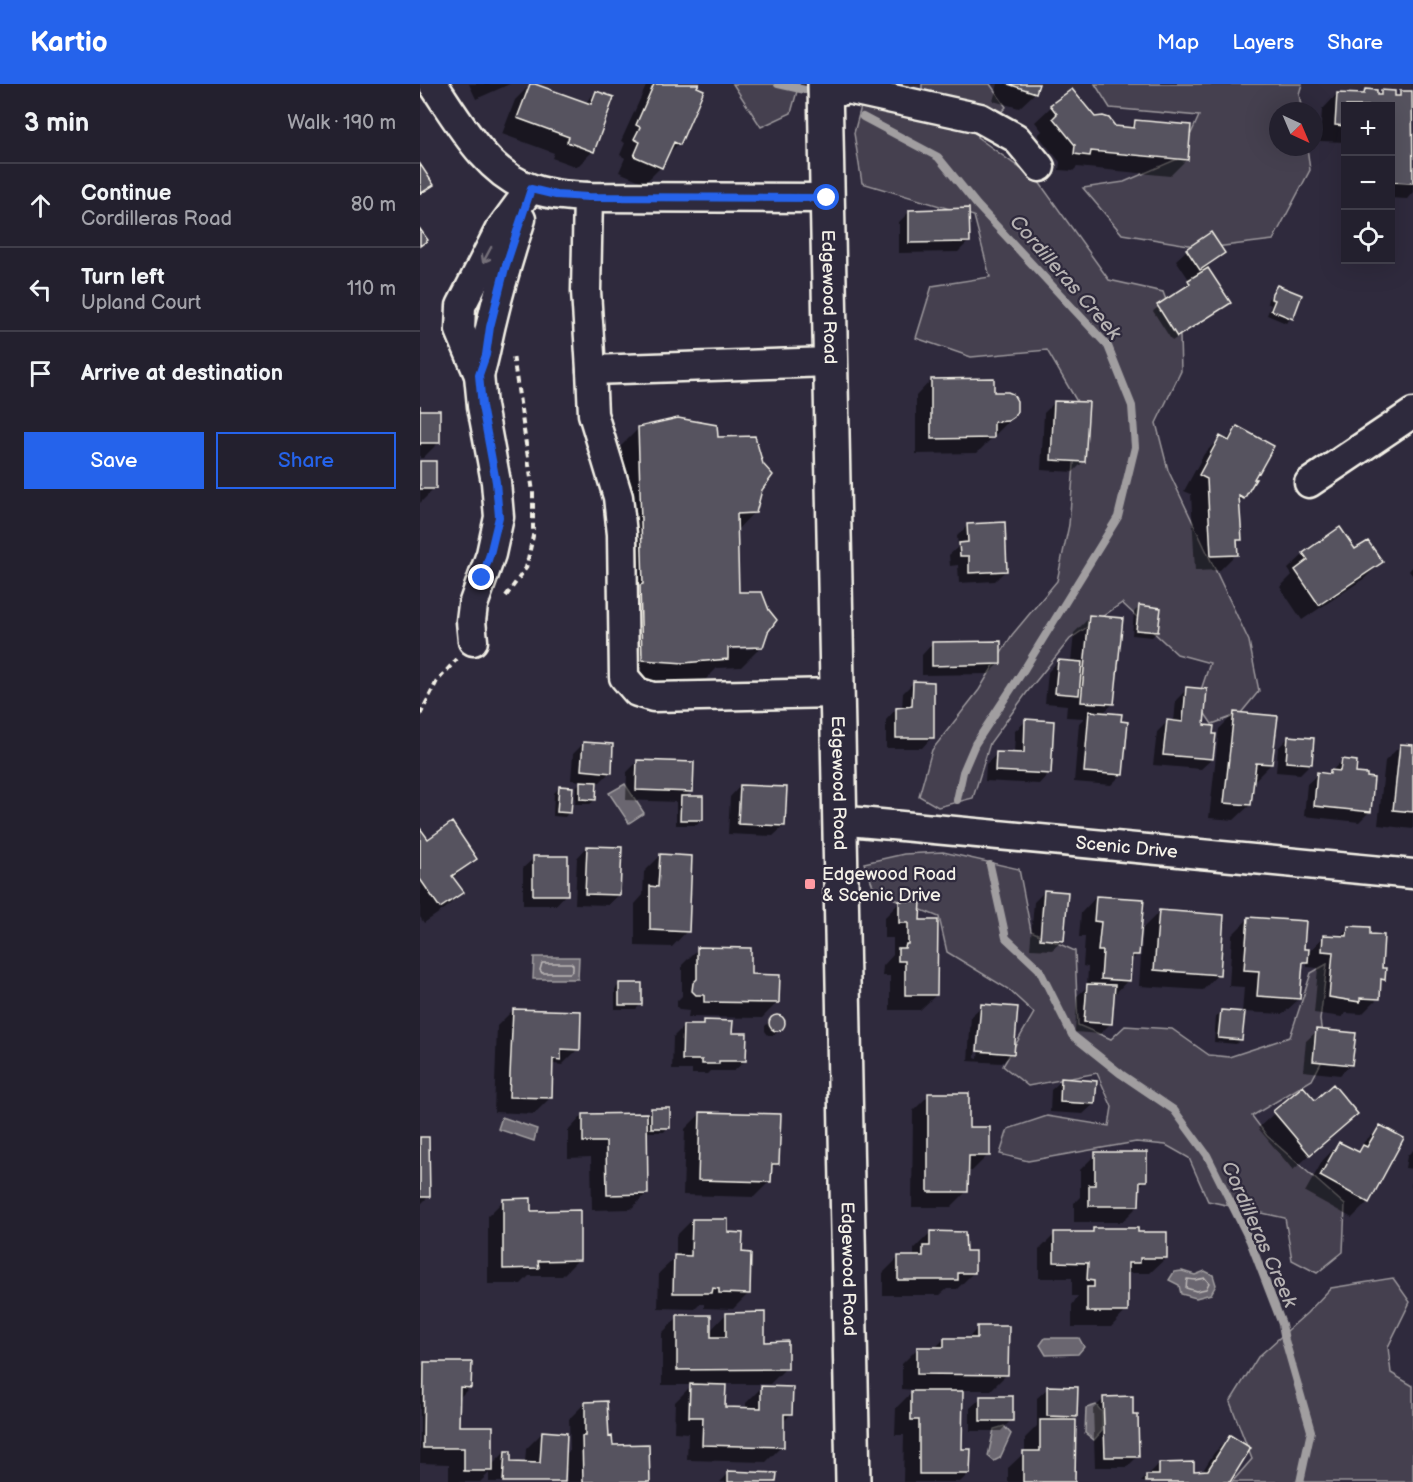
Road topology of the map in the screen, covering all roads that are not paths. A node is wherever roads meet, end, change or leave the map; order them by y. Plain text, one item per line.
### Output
1 (433, 84) edge
2 (825, 90) edge
3 (1040, 167) dead end
4 (531, 189) junction
5 (588, 197) junction
6 (827, 198) junction
7 (830, 362) junction
8 (591, 370) junction
9 (1413, 413) edge
10 (1309, 483) dead end
11 (473, 641) road end
12 (836, 693) junction
13 (838, 820) junction
14 (1413, 874) edge
15 (853, 1482) edge

1 - 4 street
2 - 3 street
2 - 6 main road, Edgewood Road
4 - 5 street
4 - 11 street
5 - 6 street
5 - 8 street
6 - 7 main road, Edgewood Road
7 - 8 street
7 - 12 main road, Edgewood Road
8 - 12 street
9 - 10 street
12 - 13 main road, Edgewood Road
13 - 14 street, Scenic Drive
13 - 15 main road, Edgewood Road

